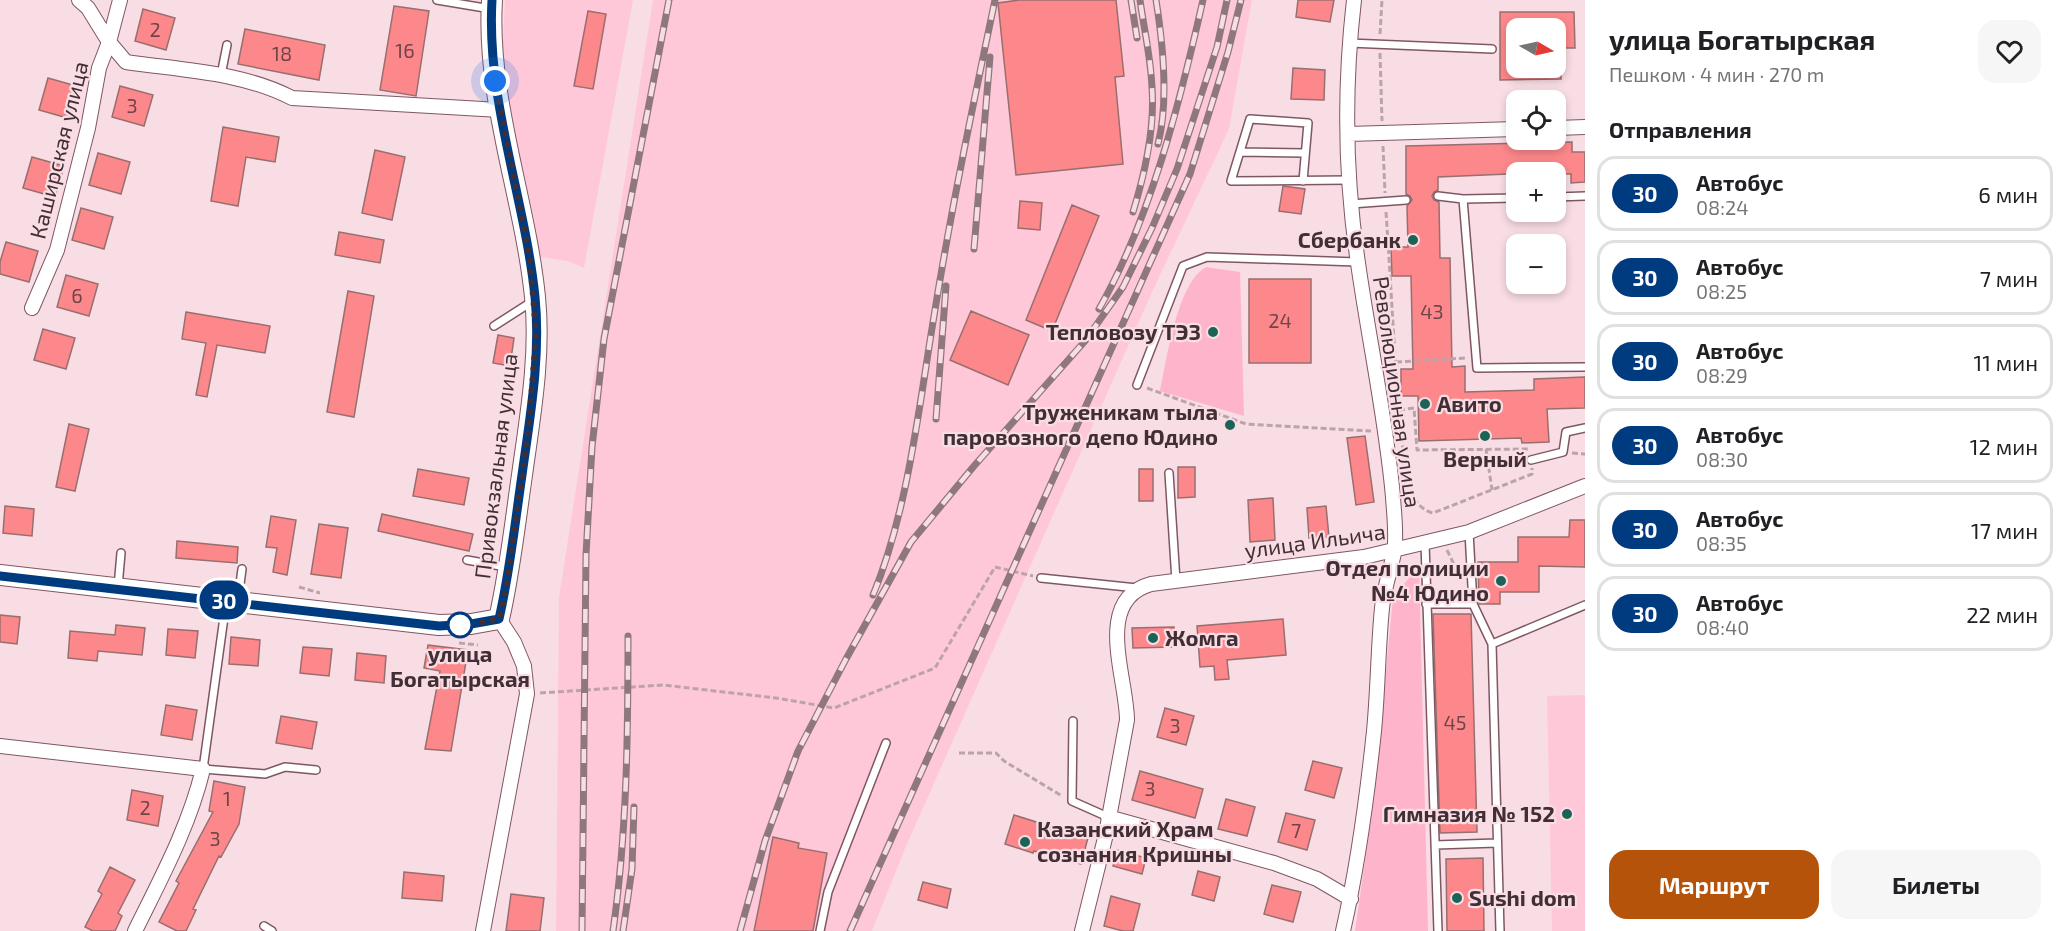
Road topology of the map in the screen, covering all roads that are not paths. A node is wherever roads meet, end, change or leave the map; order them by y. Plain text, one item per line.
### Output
1 (79, 0) edge
2 (120, 0) edge
3 (437, 0) edge
4 (1354, 0) edge
5 (491, 4) edge
6 (109, 42) junction
7 (1349, 43) junction
8 (227, 45) dead end
9 (1492, 49) dead end
10 (221, 76) junction
11 (500, 110) junction
12 (1585, 127) edge
13 (1566, 128) edge
14 (1506, 129) edge
15 (1348, 134) junction
16 (1240, 152) junction
17 (1304, 153) junction
18 (1350, 180) junction
19 (1303, 181) junction
20 (1438, 196) dead end
21 (1585, 196) edge
22 (1566, 197) edge
23 (1506, 198) edge
24 (1464, 199) junction
25 (1406, 200) dead end
26 (1351, 204) junction
27 (1357, 262) junction
28 (535, 300) junction
29 (32, 308) dead end
30 (494, 327) dead end
31 (1585, 367) edge
32 (1137, 385) road end
33 (1585, 428) edge
34 (1531, 460) road end
35 (1169, 473) dead end
36 (1585, 486) edge
37 (1469, 532) junction
38 (1425, 543) junction
39 (1395, 551) junction
40 (121, 553) dead end
41 (467, 560) dead end
42 (509, 567) junction
43 (242, 569) dead end
44 (0, 576) edge
45 (1041, 578) road end
46 (1176, 581) junction
47 (118, 588) junction
48 (1138, 588) junction
49 (232, 601) junction
50 (1426, 603) junction
51 (1473, 604) junction
52 (1585, 605) edge
53 (499, 619) junction
54 (1492, 644) junction
55 (1073, 721) dead end
56 (886, 743) dead end
57 (0, 746) edge
58 (204, 770) junction
59 (316, 770) dead end
60 (1108, 817) junction
61 (1497, 843) junction
62 (1435, 845) junction
63 (1351, 899) junction
64 (264, 926) dead end
65 (135, 931) edge
66 (272, 931) edge
67 (483, 931) edge
68 (820, 931) edge
69 (1082, 931) edge
70 (1343, 931) edge
71 (1438, 931) edge
72 (1500, 931) edge

1 - 6 street
2 - 6 street, Каширская улица
3 - 5 lane
4 - 7 street, Революционная улица
5 - 11 main road, Привокзальная улица
6 - 10 street
6 - 29 street, Каширская улица
7 - 9 lane
7 - 15 street, Революционная улица
8 - 10 lane
10 - 11 street
11 - 28 main road, Привокзальная улица
12 - 13 street
14 - 15 street
15 - 18 street, Революционная улица
16 - 17 lane
16 - 17 lane
16 - 19 lane
17 - 19 lane
18 - 19 lane
18 - 26 street, Революционная улица
20 - 24 lane
21 - 22 lane
23 - 24 lane
24 - 31 lane
25 - 26 lane
26 - 27 street, Революционная улица
27 - 32 lane
27 - 39 street, Революционная улица
28 - 30 lane
28 - 42 main road, Привокзальная улица
33 - 34 lane
35 - 46 lane
36 - 37 street, улица Ильича
37 - 38 street, улица Ильича
37 - 51 lane
38 - 39 street, улица Ильича
38 - 50 lane
39 - 46 street, улица Ильича
39 - 63 street, Революционная улица
40 - 47 lane
41 - 42 lane
42 - 53 main road, Привокзальная улица
43 - 49 lane
44 - 47 main road
45 - 48 lane, улица Ильича
46 - 48 street, улица Ильича
47 - 49 main road
48 - 60 street
49 - 53 main road
49 - 58 lane
50 - 51 lane
50 - 62 lane
51 - 54 lane
52 - 54 lane
53 - 67 street
54 - 61 lane
55 - 60 lane
56 - 68 lane
57 - 58 street
58 - 59 lane
58 - 65 street
60 - 63 street
60 - 69 street
61 - 62 lane
61 - 72 lane
62 - 71 lane
63 - 70 street, Революционная улица
64 - 66 lane

